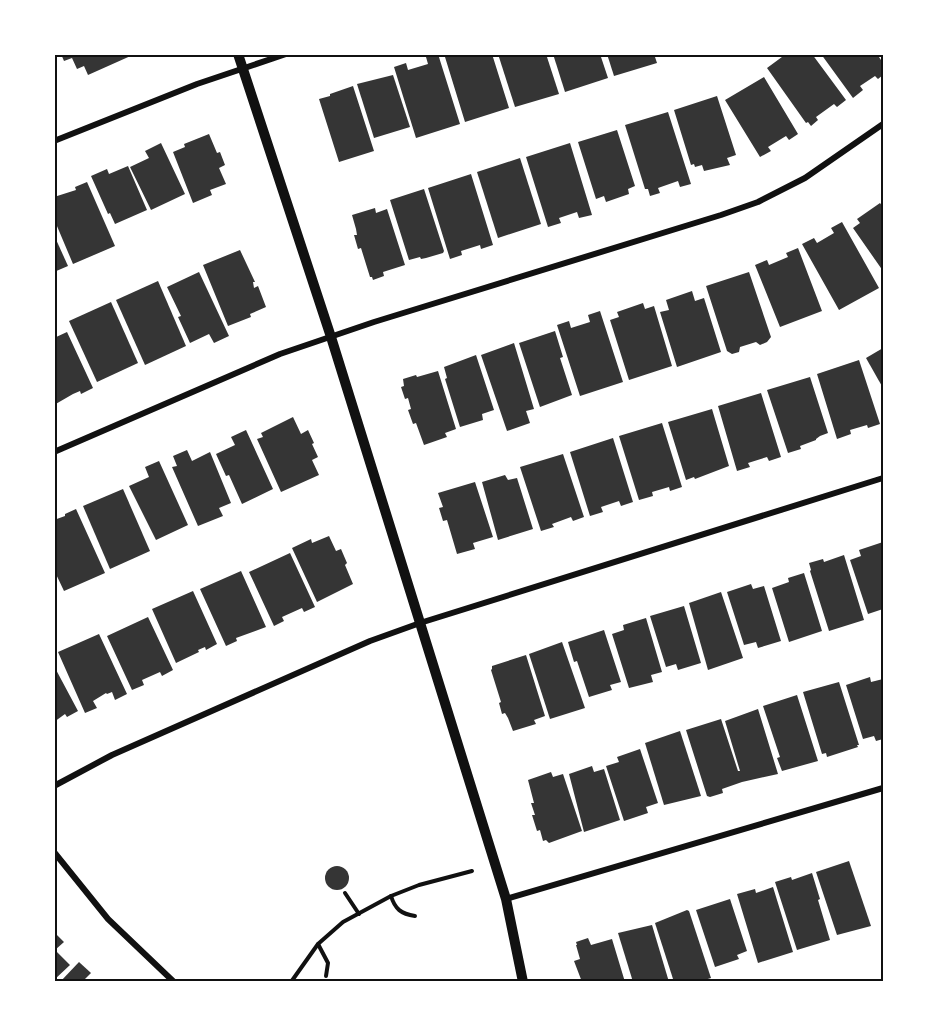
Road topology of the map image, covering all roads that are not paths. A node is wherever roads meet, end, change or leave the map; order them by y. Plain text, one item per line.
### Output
1 (238, 54) edge
2 (286, 54) edge
3 (242, 68) junction
4 (883, 124) edge
5 (54, 141) edge
6 (331, 337) junction
7 (54, 452) edge
8 (883, 478) edge
9 (420, 623) junction
10 (54, 786) edge
11 (883, 788) edge
12 (54, 852) edge
13 (507, 899) junction
14 (174, 982) edge
15 (523, 982) edge

1 - 3 street
2 - 3 street
3 - 5 street
3 - 6 street
4 - 6 street
6 - 7 street
6 - 9 street
8 - 9 street
9 - 10 street
9 - 13 street
11 - 13 street
12 - 14 street
13 - 15 street

